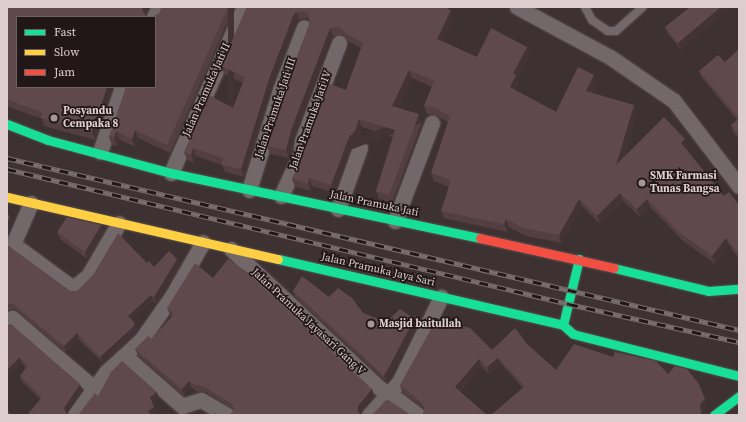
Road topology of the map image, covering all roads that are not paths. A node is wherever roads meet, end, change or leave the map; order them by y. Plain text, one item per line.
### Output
1 (159, 7) edge
2 (244, 7) edge
3 (518, 7) edge
4 (585, 7) edge
5 (643, 7) edge
6 (535, 11) edge
7 (154, 16) edge
8 (304, 27) dead end
9 (339, 43) dead end
10 (122, 88) edge
11 (432, 123) dead end
12 (7, 124) edge
13 (360, 148) dead end
14 (100, 152) junction
15 (171, 173) junction
16 (739, 186) edge
17 (249, 190) junction
18 (282, 196) junction
19 (7, 198) edge
20 (31, 203) junction
21 (338, 209) junction
22 (395, 221) junction
23 (119, 223) junction
24 (203, 242) junction
25 (230, 248) junction
26 (579, 259) junction
27 (739, 289) edge
28 (441, 297) junction
29 (7, 324) edge
30 (564, 324) junction
31 (124, 356) junction
32 (739, 376) edge
33 (94, 388) junction
34 (387, 395) junction
35 (739, 396) edge
36 (75, 415) edge
37 (227, 415) edge
38 (369, 415) edge
39 (418, 415) edge
40 (714, 415) edge

1 - 7 street
2 - 15 street, Jalan Pramuka Jati II
3 - 6 street
4 - 5 lane
6 - 16 street
8 - 17 street, Jalan Pramuka Jati III
9 - 18 street, Jalan Pramuka Jati IV
10 - 14 street
11 - 22 street
12 - 14 street, Jalan Pramuka Jati
13 - 21 street
14 - 15 street, Jalan Pramuka Jati
15 - 17 street, Jalan Pramuka Jati
17 - 18 street, Jalan Pramuka Jati
18 - 21 street, Jalan Pramuka Jati
19 - 20 street, Jalan Pramuka Jaya Sari
20 - 23 street, Jalan Pramuka Jaya Sari
20 - 23 street
21 - 22 street, Jalan Pramuka Jati
22 - 26 street, Jalan Pramuka Jati
23 - 24 street, Jalan Pramuka Jaya Sari
24 - 25 street, Jalan Pramuka Jaya Sari
24 - 31 street
25 - 28 street, Jalan Pramuka Jaya Sari
25 - 34 street, Jalan Pramuka Jayasari Gang V
26 - 27 street, Jalan Pramuka Jati
26 - 30 street
28 - 30 street, Jalan Pramuka Jaya Sari
28 - 34 street
29 - 33 street
30 - 32 street, Jalan Pramuka Jaya Sari
31 - 33 street
31 - 37 street
33 - 36 street
34 - 38 street
34 - 39 street, Jalan Pramuka Jayasari Gang V
35 - 40 street

